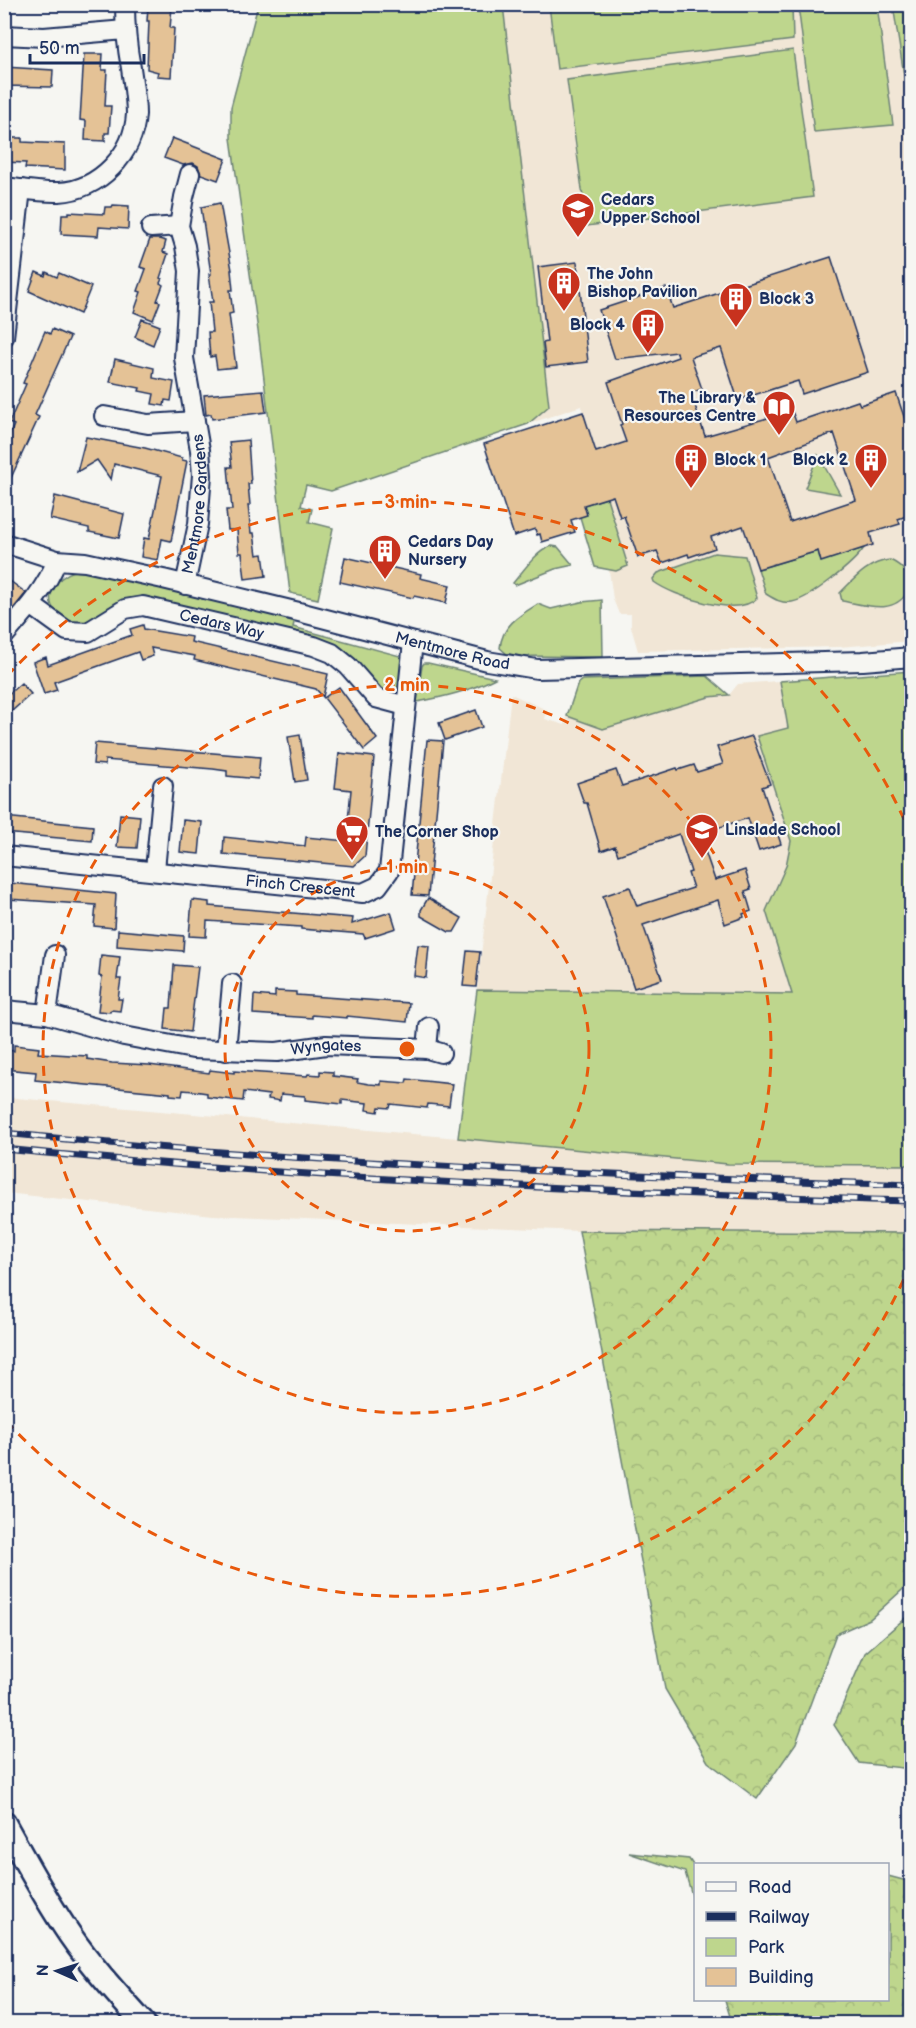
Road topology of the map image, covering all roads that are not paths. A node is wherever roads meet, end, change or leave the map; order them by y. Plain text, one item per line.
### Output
1 (125, 4) edge
2 (125, 30) junction
3 (4, 35) edge
4 (190, 174) dead end
5 (13, 188) edge
6 (179, 226) junction
7 (151, 228) dead end
8 (4, 337) edge
9 (104, 416) dead end
10 (195, 421) junction
11 (4, 543) edge
12 (57, 560) junction
13 (184, 585) junction
14 (31, 605) junction
15 (4, 636) edge
16 (413, 642) junction
17 (912, 657) edge
18 (406, 706) junction
19 (163, 786) dead end
20 (4, 856) edge
21 (155, 870) junction
22 (55, 955) dead end
23 (232, 984) dead end
24 (4, 1010) edge
25 (47, 1014) junction
26 (429, 1027) dead end
27 (225, 1051) junction
28 (4, 1823) edge
29 (144, 2024) edge

1 - 2 street
2 - 3 street
2 - 5 street
4 - 6 street, Mentmore Gardens
5 - 8 street
6 - 7 street
6 - 10 street, Mentmore Gardens
9 - 10 street, Mentmore Gardens
10 - 13 street, Mentmore Gardens
11 - 12 street, Mentmore Road
12 - 13 street, Mentmore Road
12 - 14 street
13 - 16 street, Mentmore Road
14 - 15 street
14 - 18 street, Cedars Way
16 - 17 street, Mentmore Road
16 - 18 street, Finch Crescent
18 - 21 street, Finch Crescent
19 - 21 street
20 - 21 street, Finch Crescent
22 - 25 street
23 - 27 street
24 - 25 street, Wyngates
25 - 27 street, Wyngates
26 - 27 street, Wyngates
28 - 29 street

